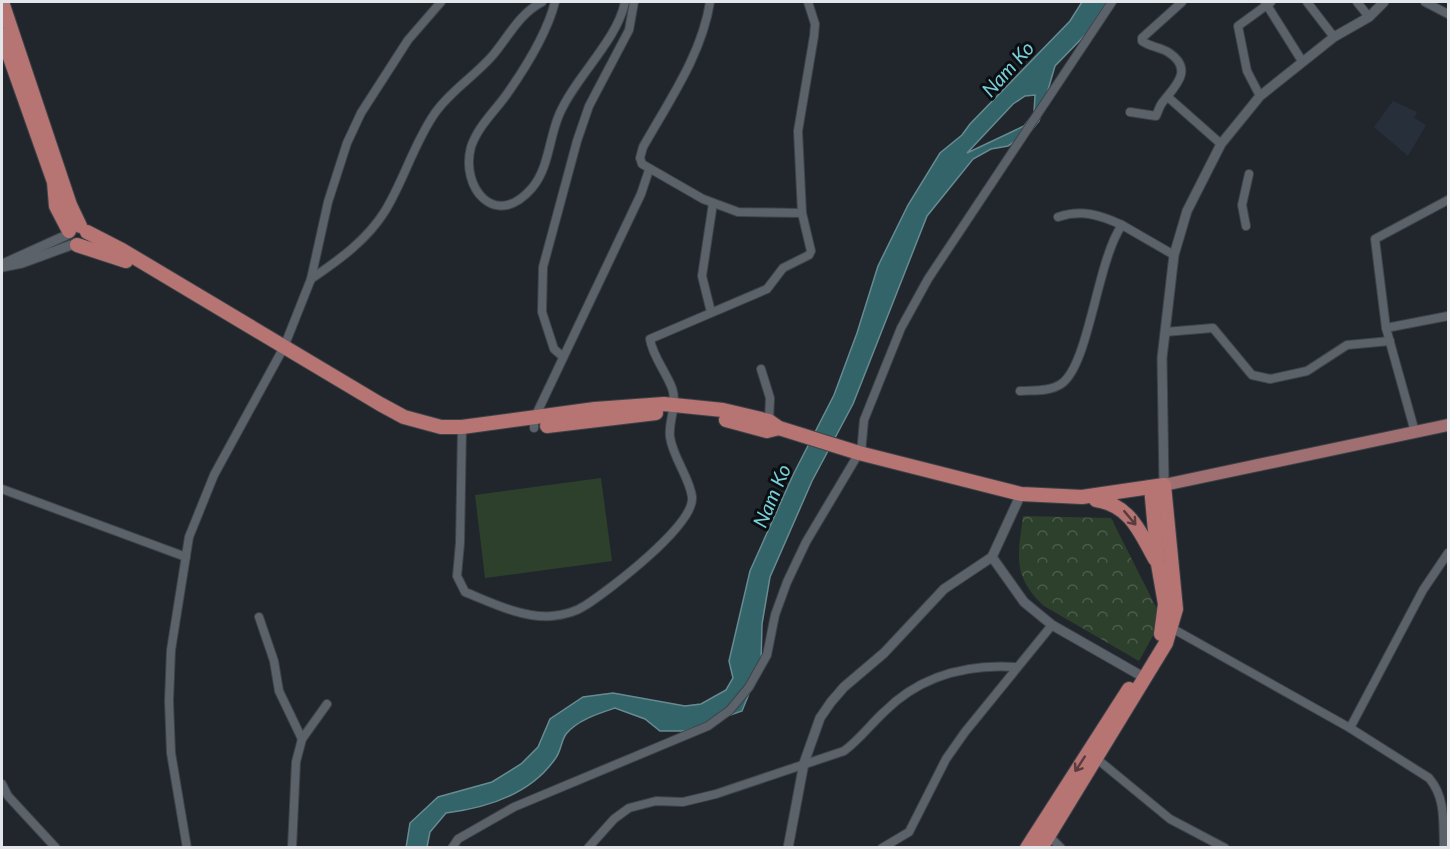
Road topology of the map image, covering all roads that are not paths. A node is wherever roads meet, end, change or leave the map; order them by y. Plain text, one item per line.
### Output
1 (2, 2) edge
2 (441, 2) edge
3 (542, 2) edge
4 (555, 2) edge
5 (625, 2) edge
6 (634, 2) edge
7 (710, 2) edge
8 (811, 2) edge
9 (1112, 2) edge
10 (1182, 2) edge
11 (1268, 2) edge
12 (1307, 2) edge
13 (1358, 2) edge
14 (1384, 2) edge
15 (1425, 2) edge
16 (1449, 14) edge
17 (1369, 16) junction
18 (2, 35) edge
19 (1334, 38) junction
20 (1302, 61) junction
21 (1260, 96) junction
22 (1168, 98) junction
23 (1130, 112) dead end
24 (1221, 144) junction
25 (649, 170) junction
26 (1250, 174) dead end
27 (1449, 200) edge
28 (713, 204) junction
29 (802, 213) junction
30 (1058, 217) dead end
31 (1122, 225) junction
32 (1246, 226) dead end
33 (76, 235) junction
34 (1174, 255) junction
35 (2, 266) edge
36 (311, 279) junction
37 (711, 312) junction
38 (1449, 316) edge
39 (1386, 328) junction
40 (1165, 332) junction
41 (1390, 341) junction
42 (282, 351) junction
43 (562, 356) junction
44 (761, 369) dead end
45 (1020, 391) dead end
46 (674, 409) junction
47 (534, 424) junction
48 (779, 427) junction
49 (1448, 427) edge
50 (462, 432) junction
51 (1415, 432) junction
52 (859, 453) junction
53 (1157, 486) junction
54 (2, 489) edge
55 (1022, 494) junction
56 (1082, 498) junction
57 (1449, 553) edge
58 (186, 556) junction
59 (992, 557) junction
60 (1158, 564) junction
61 (259, 618) dead end
62 (1052, 625) junction
63 (1168, 626) junction
64 (1015, 668) junction
65 (1138, 674) junction
66 (327, 704) dead end
67 (1350, 728) junction
68 (302, 739) junction
69 (1102, 741) junction
70 (1097, 759) junction
71 (804, 763) junction
72 (2, 784) edge
73 (1043, 837) edge
74 (56, 848) edge
75 (187, 848) edge
76 (292, 848) edge
77 (452, 848) edge
78 (588, 848) edge
79 (788, 848) edge
80 (882, 848) edge
81 (1027, 848) edge
82 (1061, 848) edge
83 (1225, 848) edge
84 (1444, 848) edge

1 - 33 highway
2 - 36 street
3 - 36 street
4 - 5 street
6 - 43 street
7 - 25 street
8 - 29 street
9 - 52 street
10 - 22 street
11 - 20 street
11 - 21 street
12 - 19 street
13 - 17 street
14 - 17 street
15 - 16 street
17 - 19 street
18 - 33 highway
19 - 20 street
20 - 21 street
21 - 24 street
22 - 23 street
22 - 24 street
24 - 34 street
25 - 28 street
25 - 43 street
26 - 32 street
27 - 39 street
28 - 29 street
28 - 37 street
29 - 37 street
30 - 31 street
31 - 34 street
31 - 45 street
33 - 35 street
33 - 42 highway
34 - 40 street
36 - 42 street
37 - 46 street
38 - 39 street
39 - 41 street
40 - 41 street
40 - 53 street
41 - 51 street
42 - 50 highway
42 - 58 street
43 - 47 street
44 - 48 street
46 - 47 highway
46 - 48 highway
46 - 50 street
47 - 50 highway
48 - 52 highway
49 - 51 main road
51 - 53 main road
52 - 55 highway
52 - 77 street
53 - 56 highway
53 - 60 highway
53 - 63 highway
54 - 58 street
55 - 56 highway
55 - 59 street
56 -> 60 highway
57 - 67 street
58 - 75 street
59 - 62 street
59 - 71 street
60 - 63 highway
61 - 68 street
62 - 64 street
62 - 65 street
63 - 65 highway
63 - 67 street
63 - 69 highway
64 - 71 street
64 - 80 street
65 - 69 highway
66 - 68 street
67 - 84 street
68 - 76 street
69 - 70 highway
69 -> 73 highway
70 - 73 highway
70 - 83 street
71 - 78 street
71 - 79 street
72 - 74 street
73 - 81 highway
73 - 82 street

